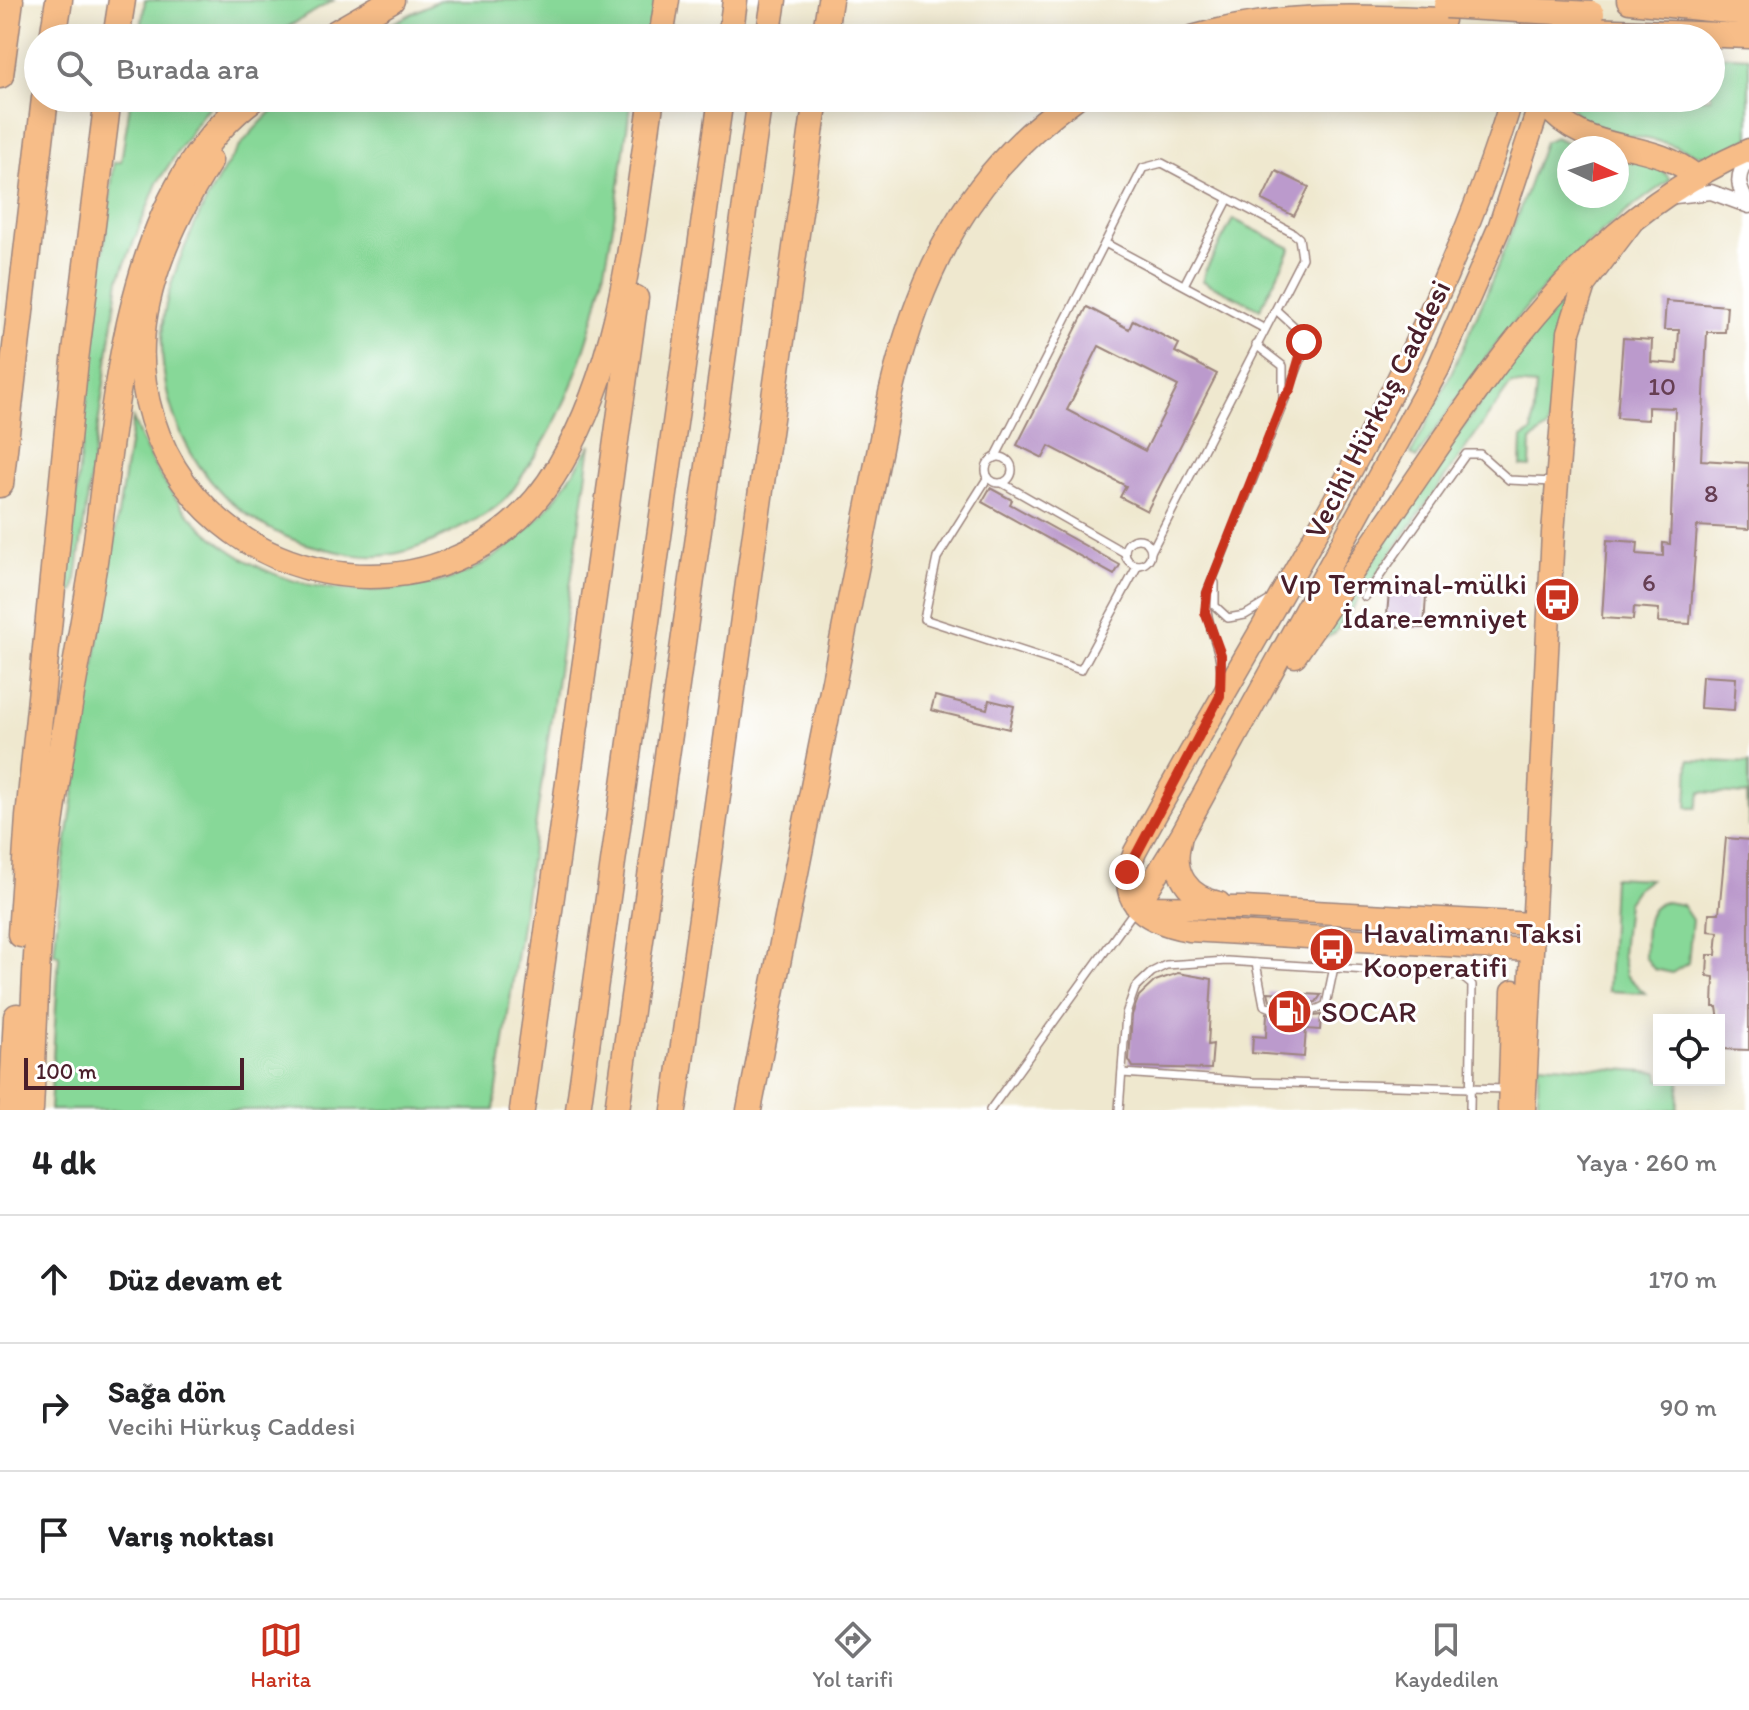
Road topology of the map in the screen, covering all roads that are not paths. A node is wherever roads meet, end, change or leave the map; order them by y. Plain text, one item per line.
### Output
1 (10, 0) edge
2 (59, 0) edge
3 (122, 0) edge
4 (392, 0) edge
5 (667, 0) edge
6 (678, 0) edge
7 (735, 0) edge
8 (774, 0) edge
9 (830, 0) edge
10 (1343, 0) edge
11 (1539, 0) edge
12 (1568, 0) edge
13 (1630, 0) edge
14 (1749, 12) edge
15 (1444, 13) junction
16 (1590, 22) junction
17 (55, 24) edge
18 (118, 24) edge
19 (350, 24) edge
20 (663, 24) edge
21 (674, 24) edge
22 (732, 24) edge
23 (770, 24) edge
24 (826, 24) edge
25 (1248, 24) edge
26 (1533, 24) edge
27 (1562, 24) edge
28 (1613, 24) edge
29 (1749, 24) edge
30 (1725, 34) edge
31 (1749, 36) edge
32 (0, 75) edge
33 (43, 112) edge
34 (106, 112) edge
35 (234, 112) edge
36 (245, 112) edge
37 (650, 112) edge
38 (662, 112) edge
39 (719, 112) edge
40 (758, 112) edge
41 (814, 112) edge
42 (1058, 112) edge
43 (1507, 112) edge
44 (1538, 112) edge
45 (1553, 112) edge
46 (1749, 150) edge
47 (1749, 159) edge
48 (1697, 177) junction
49 (1228, 200) junction
50 (1659, 201) junction
51 (1749, 206) edge
52 (1631, 223) junction
53 (1105, 243) junction
54 (1185, 283) junction
55 (1276, 310) junction
56 (1265, 329) junction
57 (1256, 345) junction
58 (1283, 400) junction
59 (995, 458) junction
60 (988, 477) junction
61 (1556, 482) junction
62 (1002, 483) junction
63 (0, 484) edge
64 (1151, 552) junction
65 (1125, 553) junction
66 (1138, 565) junction
67 (1215, 575) junction
68 (1279, 595) junction
69 (1365, 597) dead end
70 (1220, 696) junction
71 (1252, 709) junction
72 (1182, 834) junction
73 (1137, 907) junction
74 (1244, 908) junction
75 (1524, 924) junction
76 (1523, 950) junction
77 (1256, 963) junction
78 (1334, 967) junction
79 (28, 968) junction
80 (1122, 1073) junction
81 (1471, 1088) junction
82 (1508, 1100) edge
83 (12, 1110) edge
84 (30, 1110) edge
85 (522, 1110) edge
86 (578, 1110) edge
87 (617, 1110) edge
88 (674, 1110) edge
89 (749, 1110) edge
90 (990, 1110) edge
91 (1119, 1110) edge
92 (1470, 1110) edge
93 (1524, 1110) edge

1 - 32 highway
2 - 17 highway
3 - 18 highway
4 - 19 highway
5 - 20 highway
6 - 21 highway
7 - 22 highway
8 - 23 highway
9 - 24 highway
10 - 15 highway
11 - 26 main road
12 - 27 main road
13 - 14 highway
15 - 16 highway, bridge
15 - 25 highway
16 - 28 highway
16 - 29 highway
30 - 31 highway
33 - 63 highway
34 - 79 highway
35 - 79 highway
36 - 37 highway
38 - 85 highway
39 - 86 highway
40 - 87 highway
41 - 88 highway
42 - 89 highway
43 - 68 main road, Vecihi Hürkuş Caddesi
44 - 71 main road, Vecihi Hürkuş Caddesi
45 - 48 main road
46 - 48 main road
47 - 51 street
48 - 50 main road
49 - 53 lane
49 - 54 lane
49 - 55 lane
50 - 51 street
50 - 52 main road
52 - 61 main road
52 - 71 main road
53 - 54 lane
53 - 59 lane
54 - 56 lane
55 - 56 lane
55 - 58 lane
56 - 57 lane
57 - 58 lane
57 - 64 lane
58 - 67 lane
59 - 60 lane
59 - 62 lane
60 - 62 lane
60 - 66 lane
61 - 69 lane
61 - 75 main road
62 - 65 lane
64 - 65 lane
64 - 66 lane
65 - 66 lane
67 - 68 lane
67 - 70 lane
68 - 70 main road, Vecihi Hürkuş Caddesi
70 - 73 main road, Vecihi Hürkuş Caddesi
71 - 72 main road, Vecihi Hürkuş Caddesi
72 - 73 main road, Vecihi Hürkuş Caddesi
72 - 74 main road
73 - 74 main road
73 - 76 main road
73 - 90 lane
74 - 75 main road
75 - 76 main road
76 - 82 main road
76 - 93 main road
77 - 78 lane
77 - 78 lane
77 - 80 lane
78 - 81 lane
79 - 83 highway
79 - 84 highway
80 - 81 lane
80 - 91 lane
81 - 82 lane
81 - 92 lane

